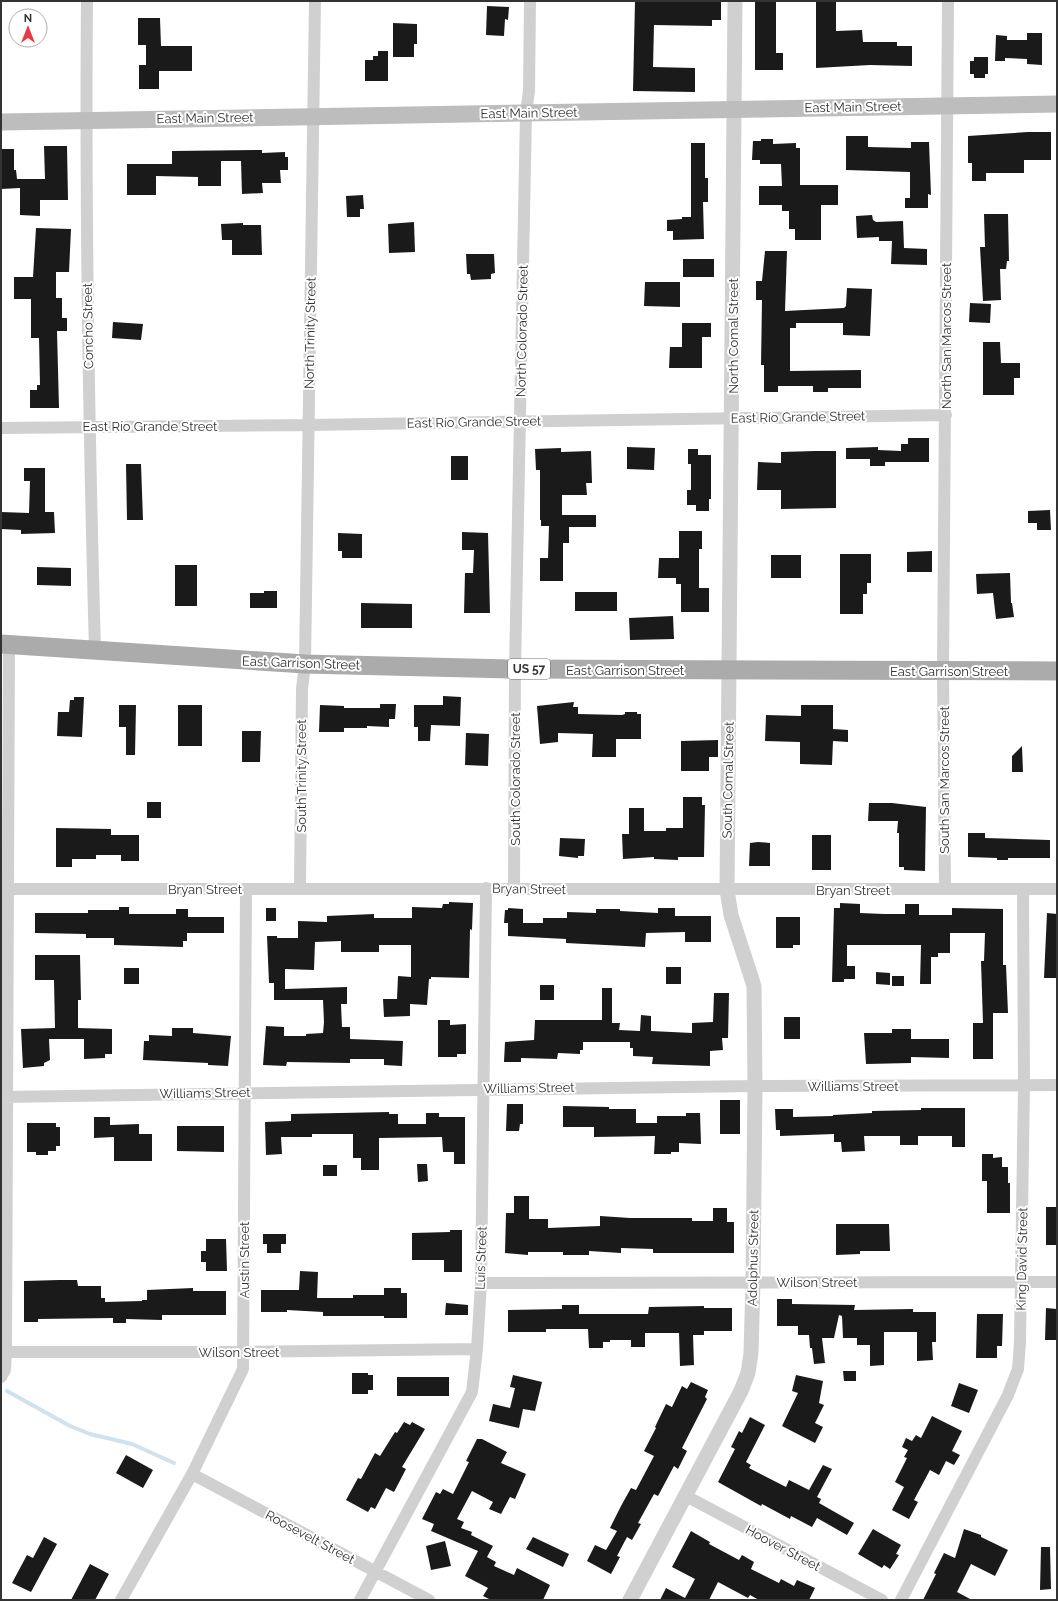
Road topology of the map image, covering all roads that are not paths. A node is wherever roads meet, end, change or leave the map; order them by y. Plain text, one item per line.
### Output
1 (87, 1) edge
2 (315, 1) edge
3 (530, 1) edge
4 (735, 1) edge
5 (948, 1) edge
6 (1057, 104) edge
7 (946, 106) junction
8 (734, 109) junction
9 (526, 113) junction
10 (314, 116) junction
11 (86, 120) junction
12 (1, 122) edge
13 (946, 414) junction
14 (732, 417) junction
15 (520, 422) junction
16 (308, 425) junction
17 (89, 427) junction
18 (1, 428) edge
19 (5, 644) edge
20 (95, 650) junction
21 (305, 664) junction
22 (516, 669) junction
23 (729, 671) junction
24 (943, 671) junction
25 (1057, 671) edge
26 (5, 677) edge
27 (300, 888) junction
28 (486, 888) junction
29 (4, 889) edge
30 (246, 889) junction
31 (514, 889) junction
32 (945, 889) junction
33 (1023, 889) junction
34 (1057, 889) edge
35 (727, 890) junction
36 (755, 1086) junction
37 (1024, 1086) junction
38 (1057, 1086) edge
39 (485, 1089) junction
40 (244, 1092) junction
41 (4, 1097) edge
42 (754, 1282) junction
43 (1022, 1282) junction
44 (1057, 1282) edge
45 (481, 1283) junction
46 (477, 1349) junction
47 (4, 1352) edge
48 (244, 1352) junction
49 (1, 1377) edge
50 (192, 1474) junction
51 (684, 1495) junction
52 (376, 1573) junction
53 (121, 1600) edge
54 (360, 1600) edge
55 (429, 1600) edge
56 (630, 1600) edge
57 (882, 1600) edge
58 (901, 1600) edge

1 - 11 street, Concho Street
2 - 10 street, North Trinity Street
3 - 9 street, North Colorado Street
4 - 8 street, North Comal Street
5 - 7 street, North San Marcos Street
6 - 7 main road, East Main Street
7 - 8 main road, East Main Street
7 - 13 street, North San Marcos Street
8 - 9 main road, East Main Street
8 - 14 street, North Comal Street
9 - 10 main road, East Main Street
9 - 15 street, North Colorado Street
10 - 11 main road, East Main Street
10 - 16 street, North Trinity Street
11 - 12 main road, East Main Street
11 - 17 street, Concho Street
13 - 14 street, East Río Grande Street
13 - 24 street, North San Marcos Street
14 - 15 street, East Río Grande Street
14 - 23 street, North Comal Street
15 - 16 street, East Río Grande Street
15 - 22 street, North Colorado Street
16 - 17 street, East Río Grande Street
16 - 21 street, North Trinity Street
17 - 18 street, East Río Grande Street
17 - 20 street, Concho Street
19 - 20 main road, East Garrison Street / US 57
19 - 26 street
20 - 21 main road, East Garrison Street / US 57
21 - 22 main road, East Garrison Street / US 57
21 - 27 street, South Trinity Street
22 - 23 main road, East Garrison Street / US 57
22 - 31 street, South Colorado Street
23 - 24 main road, East Garrison Street / US 57
23 - 35 street, South Comal Street
24 - 25 main road, East Garrison Street / US 57
24 - 32 street, South San Marcos Street
26 - 29 street
27 - 28 street, Bryan Street
27 - 30 street, Bryan Street
28 - 31 street, Bryan Street
28 - 39 street, Luis Street
29 - 30 street, Bryan Street
29 - 41 street
30 - 40 street, Austin Street
31 - 35 street, Bryan Street
32 - 33 street, Bryan Street
32 - 35 street, Bryan Street
33 - 34 street, Bryan Street
33 - 37 street, King David Street
35 - 36 street, Adolphus Street
36 - 37 street, Williams Street
36 - 39 street, Williams Street
36 - 42 street, Adolphus Street
37 - 38 street, Williams Street
37 - 43 street, King David Street
39 - 40 street, Williams Street
39 - 45 street, Luis Street
40 - 41 street, Williams Street
40 - 48 street, Austin Street
41 - 47 street
42 - 43 street, Wilson Street
42 - 45 street, Wilson Street
42 - 51 street, Adolphus Street
43 - 44 street, Wilson Street
43 - 58 street, King David Street
45 - 46 street, Luis Street
46 - 48 street, Wilson Street
46 - 52 street, Luis Street
47 - 48 street, Wilson Street
47 - 49 street
48 - 50 street, Austin Street
50 - 52 street, Roosevelt Street
50 - 53 street, Austin Street
51 - 56 street, Adolphus Street
51 - 57 street, Hoover Street
52 - 54 street, Luis Street
52 - 55 street, Roosevelt Street

